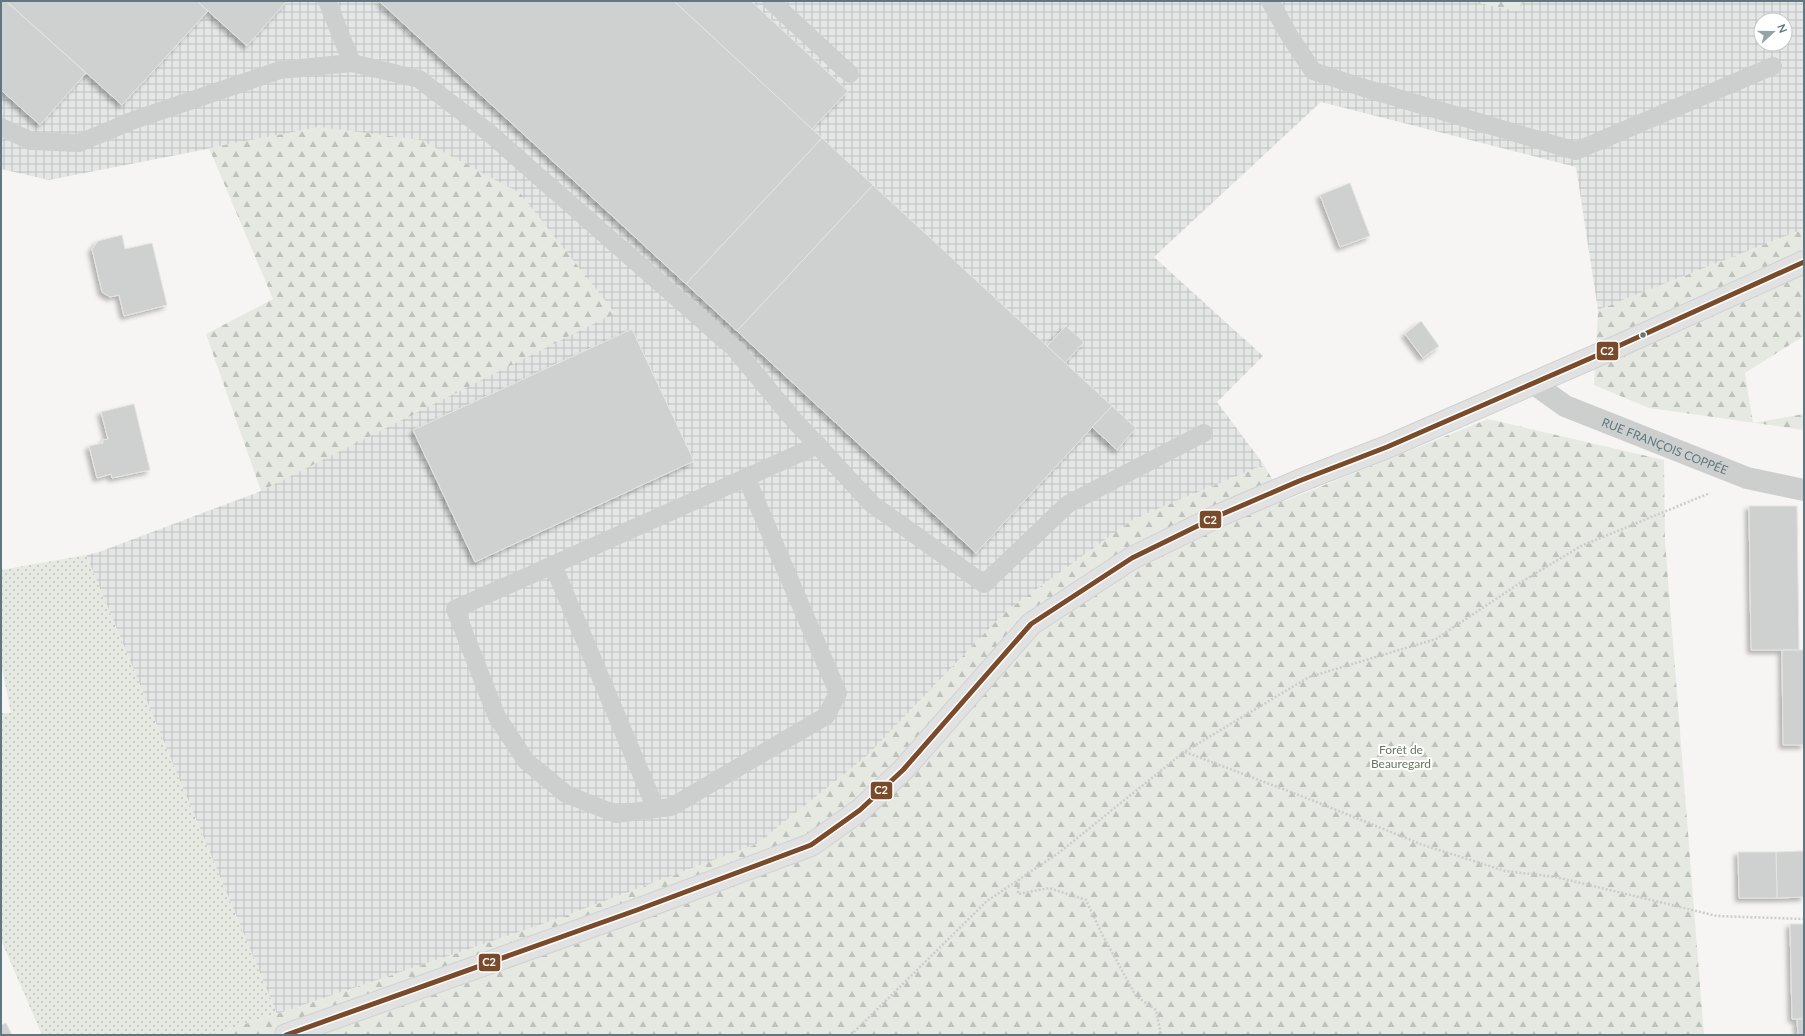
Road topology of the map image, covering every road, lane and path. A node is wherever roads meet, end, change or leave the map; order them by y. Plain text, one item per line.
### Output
1 (327, 1) edge
2 (771, 1) edge
3 (1270, 1) edge
4 (1804, 33) edge
5 (1804, 38) edge
6 (352, 63) junction
7 (1773, 66) dead end
8 (850, 74) dead end
9 (1, 127) edge
10 (1804, 262) edge
11 (1533, 383) junction
12 (1204, 433) dead end
13 (818, 445) junction
14 (746, 477) junction
15 (1747, 478) junction
16 (1804, 490) edge
17 (552, 565) junction
18 (1184, 752) junction
19 (656, 810) junction
20 (1019, 879) junction
21 (1804, 918) edge
22 (286, 1035) edge
23 (851, 1035) edge
24 (1161, 1035) edge

1 - 6 lane
2 - 8 lane
3 - 7 lane
4 - 5 path
6 - 9 lane
6 - 13 lane
10 - 11 street
11 - 15 street, RUE FRANÇOIS COPPÉE
11 - 22 street
12 - 13 lane
13 - 14 lane
14 - 17 lane
14 - 19 lane
15 - 16 street, RUE FRANÇOIS COPPÉE
15 - 18 path
17 - 19 lane
17 - 19 lane
18 - 20 path
18 - 21 path
20 - 23 path
20 - 24 path

